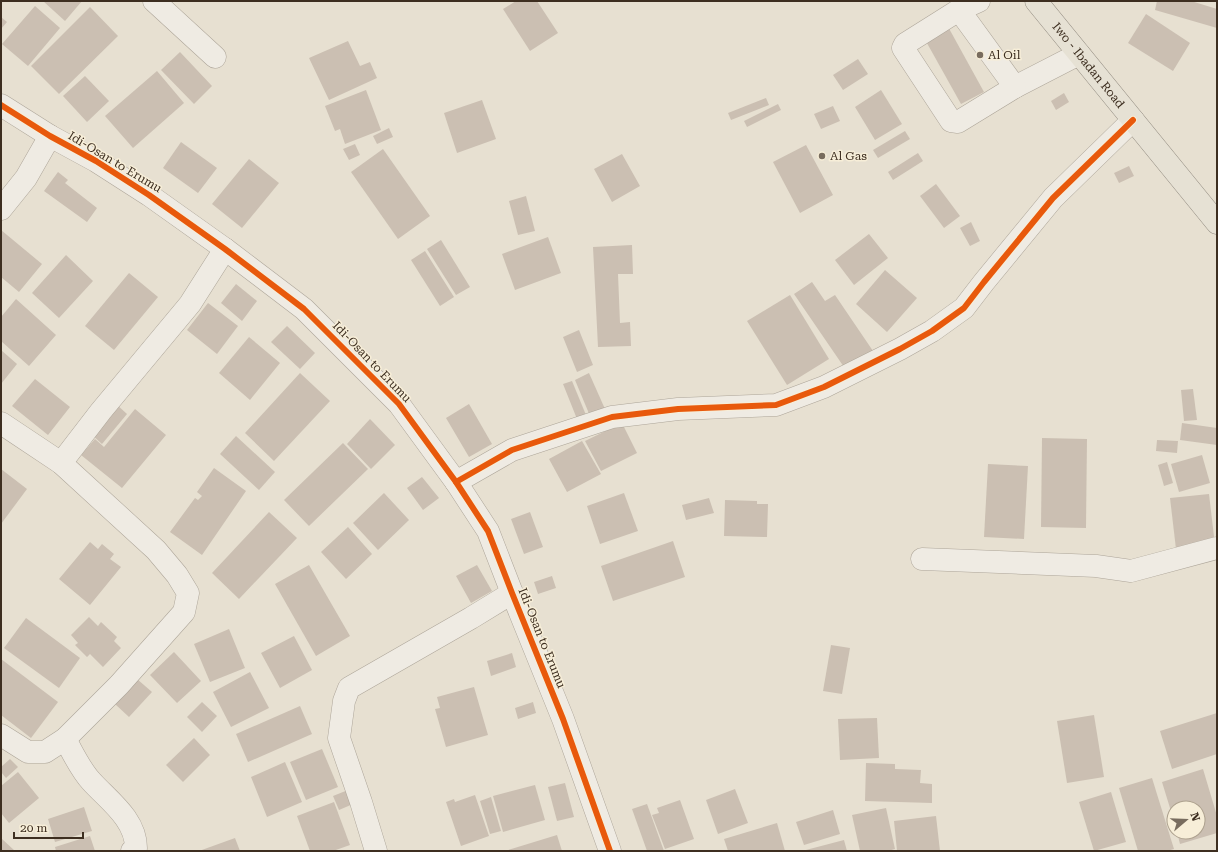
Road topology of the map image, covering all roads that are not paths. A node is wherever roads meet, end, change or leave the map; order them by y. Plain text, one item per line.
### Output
1 (154, 1) edge
2 (979, 1) edge
3 (1036, 1) edge
4 (959, 10) junction
5 (1079, 54) junction
6 (216, 57) dead end
7 (1015, 87) junction
8 (1, 105) edge
9 (1133, 120) junction
10 (50, 136) junction
11 (1, 210) edge
12 (1217, 223) edge
13 (225, 249) junction
14 (1, 423) edge
15 (61, 463) junction
16 (456, 482) junction
17 (1217, 548) edge
18 (922, 559) dead end
19 (512, 593) junction
20 (1, 735) edge
21 (65, 739) junction
22 (132, 851) edge
23 (376, 851) edge
24 (610, 851) edge

1 - 6 street
2 - 4 street
3 - 5 main road, Iwo - Ibadan Road
4 - 7 street
4 - 7 street
5 - 7 street
5 - 9 main road, Iwo - Ibadan Road
8 - 10 street, Idi-Osan to Erumu
9 - 12 main road, Iwo - Ibadan Road
9 - 16 street
10 - 11 street
10 - 13 street, Idi-Osan to Erumu
13 - 15 street
13 - 16 street, Idi-Osan to Erumu
14 - 15 street
15 - 21 street
16 - 19 street, Idi-Osan to Erumu
17 - 18 street
19 - 23 street
19 - 24 street, Idi-Osan to Erumu
20 - 21 street
21 - 22 street

